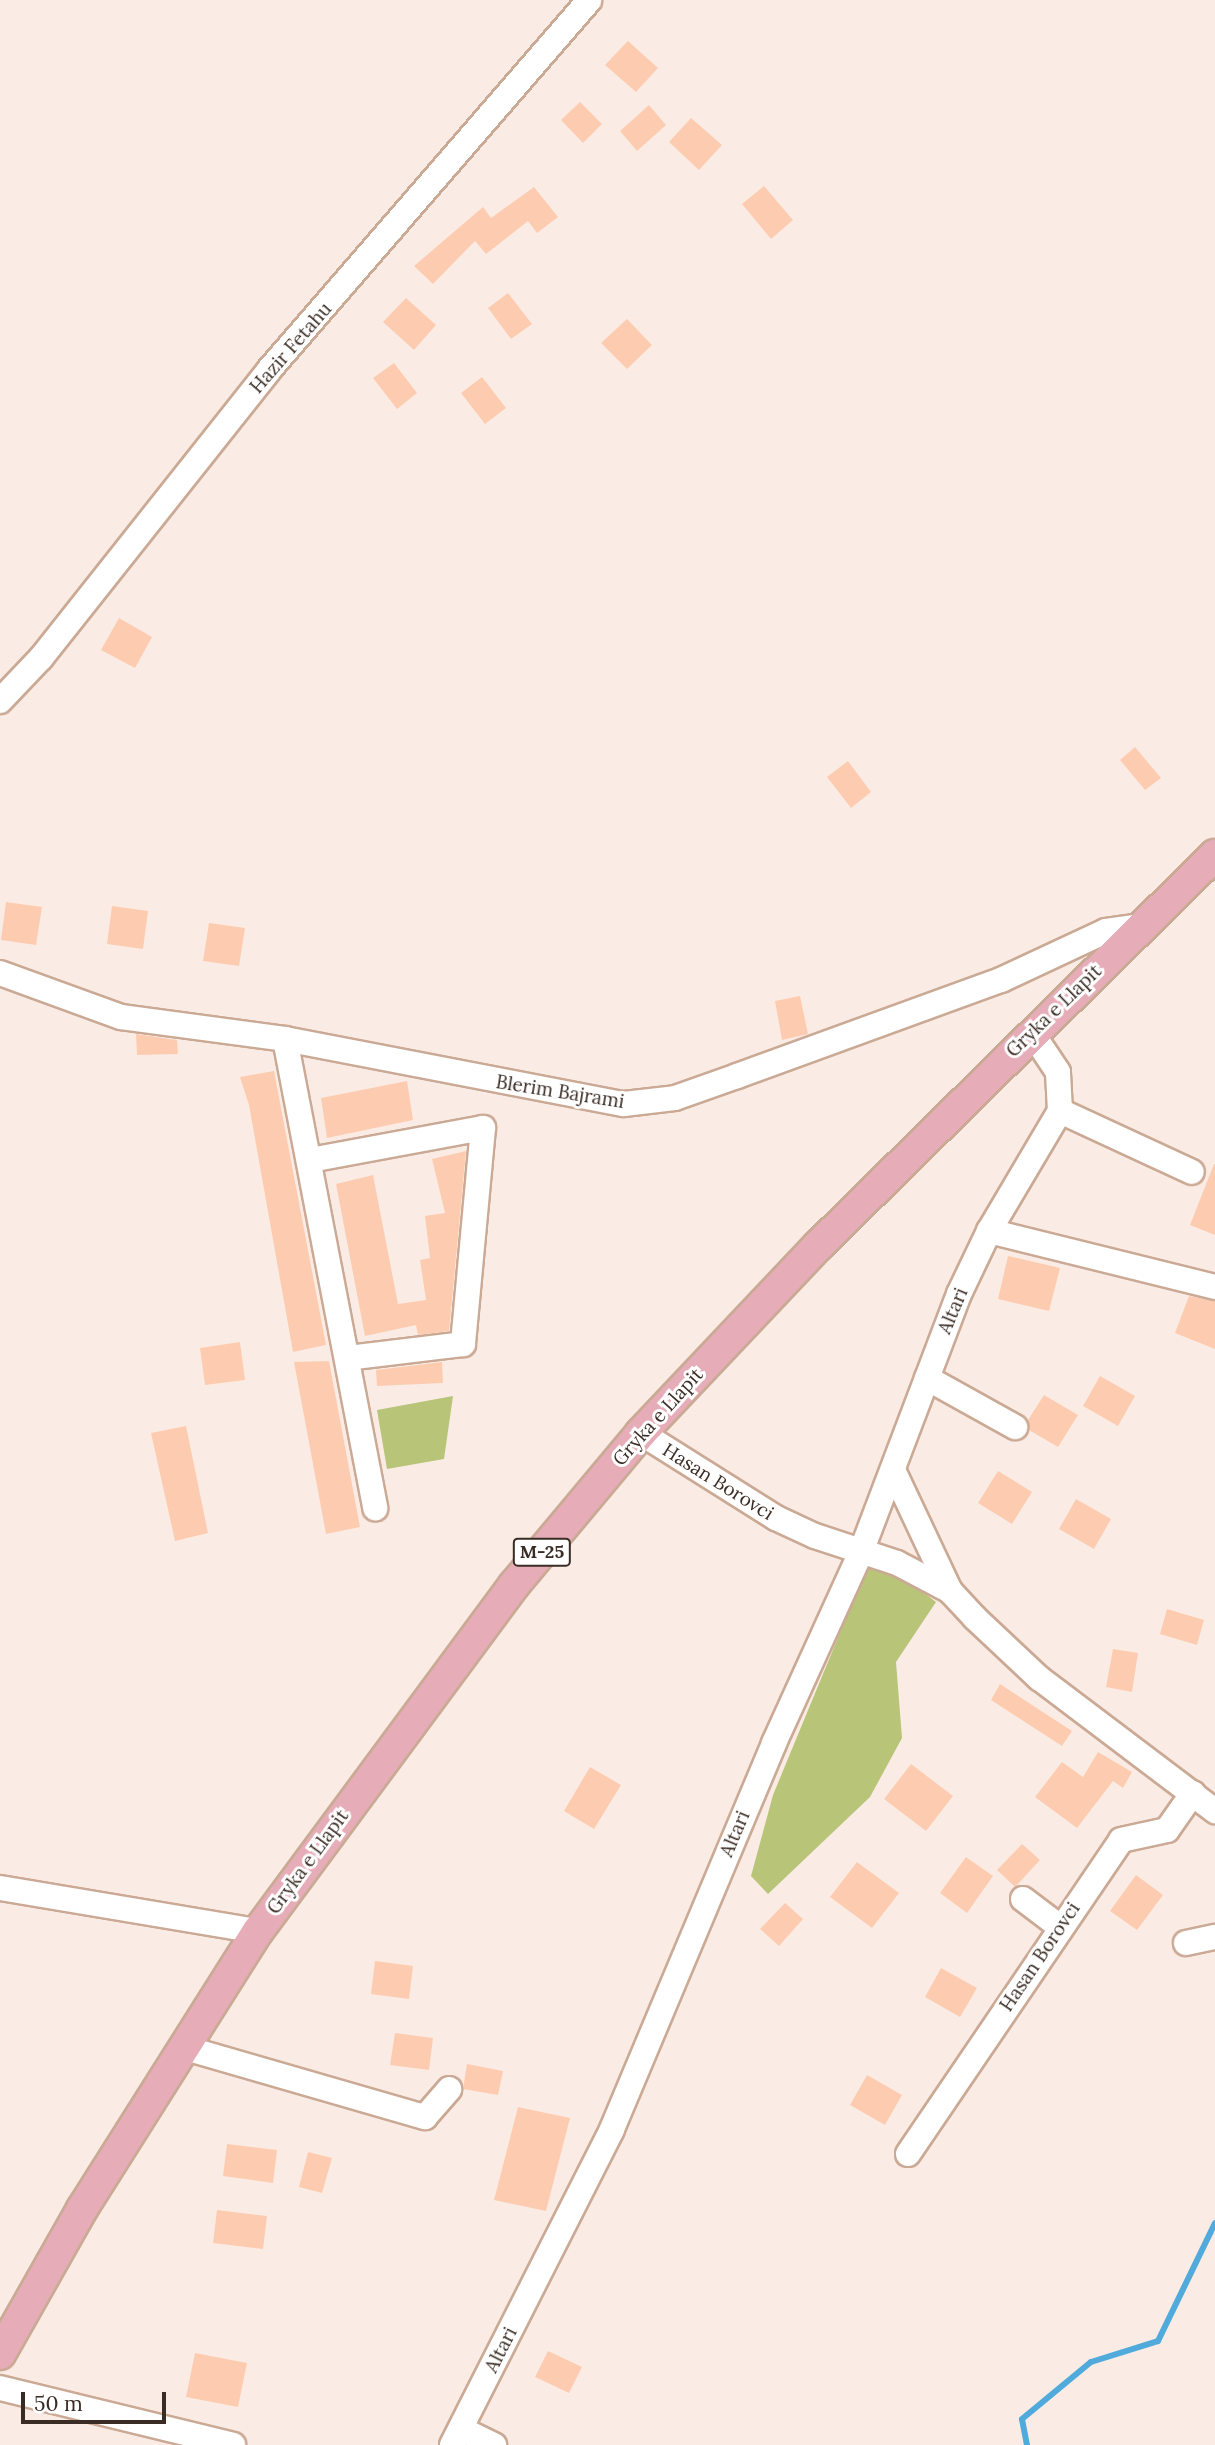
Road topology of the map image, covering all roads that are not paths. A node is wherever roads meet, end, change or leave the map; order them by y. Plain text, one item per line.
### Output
1 (589, 0) edge
2 (0, 702) edge
3 (1215, 855) edge
4 (1142, 926) junction
5 (0, 973) edge
6 (1032, 1033) junction
7 (285, 1039) junction
8 (1060, 1111) junction
9 (310, 1160) junction
10 (1192, 1172) dead end
11 (989, 1231) junction
12 (1215, 1287) edge
13 (348, 1358) junction
14 (928, 1378) junction
15 (1015, 1427) dead end
16 (641, 1433) junction
17 (894, 1472) junction
18 (375, 1508) dead end
19 (861, 1552) junction
20 (950, 1591) junction
21 (1193, 1793) junction
22 (1215, 1811) edge
23 (0, 1888) edge
24 (1023, 1899) dead end
25 (1060, 1927) junction
26 (258, 1931) junction
27 (1215, 1937) edge
28 (1186, 1943) dead end
29 (182, 2048) junction
30 (449, 2089) dead end
31 (908, 2154) dead end
32 (0, 2354) edge
33 (0, 2388) edge
34 (457, 2437) edge
35 (233, 2445) edge
36 (495, 2445) edge

1 - 2 street, Hazir Fetahu
3 - 4 main road, Gryka e Llapit / M-25
4 - 6 main road, Gryka e Llapit / M-25
4 - 7 street, Blerim Bajrami
5 - 7 street, Blerim Bajrami
6 - 8 street
6 - 16 main road, Gryka e Llapit / M-25
7 - 9 street
8 - 10 street
8 - 11 street, Altari
9 - 13 street
9 - 13 street
11 - 12 street
11 - 14 street, Altari
13 - 18 street
14 - 15 street
14 - 17 street, Altari
16 - 19 street, Hasan Borovci
16 - 26 main road, Gryka e Llapit / M-25
17 - 19 street, Altari
17 - 20 street, Hasan Borovci
19 - 20 street, Hasan Borovci
19 - 34 street, Altari
20 - 21 street, Hasan Borovci
21 - 22 street, Hasan Borovci
21 - 25 street, Hasan Borovci
23 - 26 street
24 - 25 street
25 - 31 street, Hasan Borovci
26 - 29 main road, Gryka e Llapit / M-25
27 - 28 street
29 - 30 street
29 - 32 main road, Gryka e Llapit / M-25
33 - 35 street
34 - 36 street, Altari

